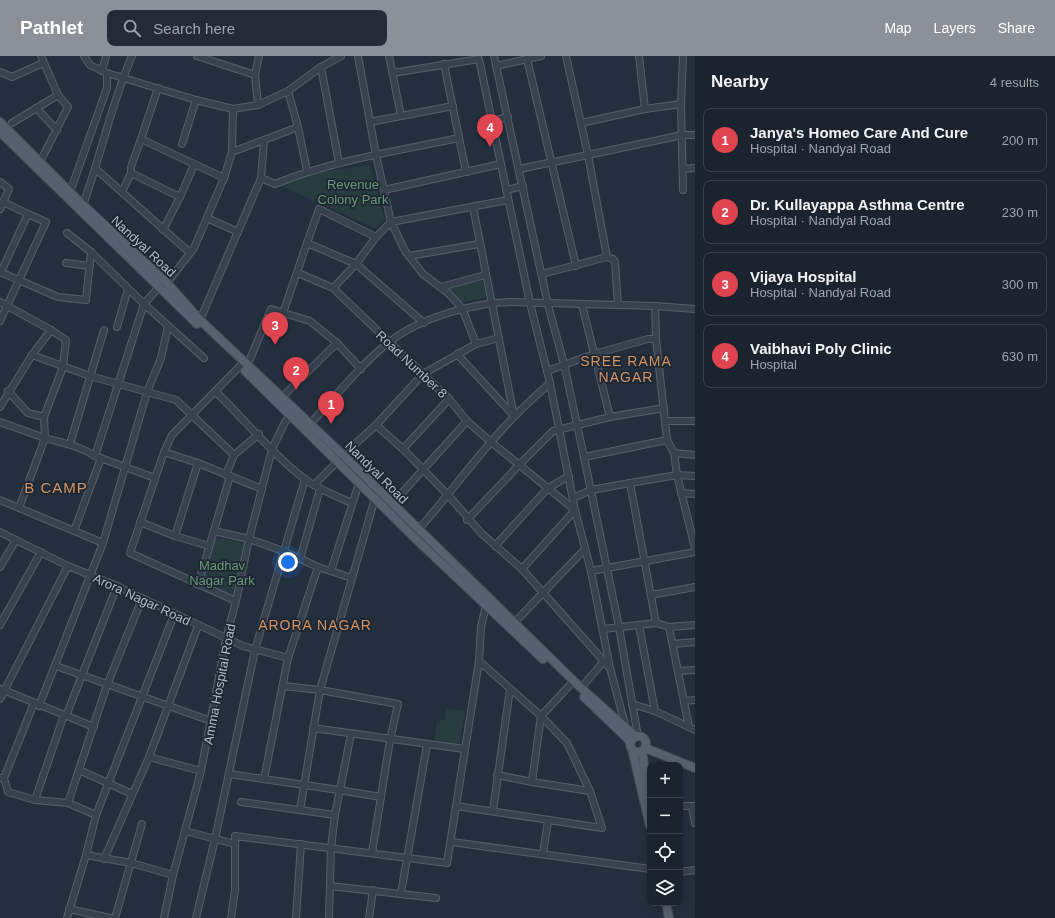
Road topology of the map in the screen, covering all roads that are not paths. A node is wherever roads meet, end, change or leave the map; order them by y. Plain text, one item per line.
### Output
1 (41, 56) edge
2 (84, 56) edge
3 (106, 56) edge
4 (132, 56) edge
5 (197, 56) edge
6 (259, 56) edge
7 (341, 56) edge
8 (358, 56) edge
9 (389, 56) edge
10 (494, 56) edge
11 (541, 56) edge
12 (566, 56) edge
13 (639, 56) edge
14 (683, 56) edge
15 (479, 58) edge
16 (527, 59) junction
17 (43, 63) junction
18 (444, 64) junction
19 (496, 66) junction
20 (321, 67) junction
21 (0, 72) edge
22 (105, 72) junction
23 (393, 73) junction
24 (255, 75) junction
25 (122, 77) junction
26 (158, 88) junction
27 (288, 91) junction
28 (58, 95) junction
29 (196, 100) junction
30 (681, 104) junction
31 (258, 105) junction
32 (453, 106) junction
33 (36, 108) junction
34 (233, 109) junction
35 (645, 109) junction
36 (401, 116) junction
37 (508, 117) junction
38 (492, 121) junction
39 (0, 122) edge
40 (370, 122) junction
41 (12, 123) dead end
42 (581, 123) junction
43 (298, 127) junction
44 (57, 130) junction
45 (0, 132) edge
46 (695, 134) edge
47 (682, 135) junction
48 (459, 138) junction
49 (141, 139) junction
50 (264, 140) junction
51 (182, 144) dead end
52 (232, 152) junction
53 (376, 155) junction
54 (588, 155) junction
55 (40, 162) junction
56 (339, 163) junction
57 (552, 163) junction
58 (501, 164) junction
59 (194, 165) junction
60 (695, 168) edge
61 (96, 169) junction
62 (683, 169) junction
63 (519, 170) junction
64 (307, 171) junction
65 (466, 172) junction
66 (131, 173) junction
67 (224, 178) junction
68 (261, 178) junction
69 (0, 182) edge
70 (523, 186) junction
71 (384, 190) junction
72 (506, 190) junction
73 (683, 190) dead end
74 (70, 192) junction
75 (122, 192) junction
76 (180, 197) junction
77 (508, 200) junction
78 (3, 202) junction
79 (83, 205) junction
80 (473, 207) junction
81 (0, 209) edge
82 (28, 214) junction
83 (207, 218) junction
84 (391, 222) junction
85 (164, 230) junction
86 (238, 232) junction
87 (67, 233) dead end
88 (376, 237) junction
89 (307, 243) junction
90 (479, 244) junction
91 (91, 252) junction
92 (190, 253) junction
93 (409, 256) junction
94 (607, 256) junction
95 (66, 263) dead end
96 (356, 264) junction
97 (90, 266) junction
98 (576, 266) junction
99 (0, 272) edge
100 (298, 273) junction
101 (542, 274) junction
102 (486, 275) junction
103 (20, 281) junction
104 (163, 285) junction
105 (441, 287) junction
106 (333, 288) junction
107 (128, 289) junction
108 (0, 302) edge
109 (492, 303) junction
110 (530, 303) junction
111 (144, 304) junction
112 (548, 305) junction
113 (582, 305) junction
114 (8, 306) junction
115 (618, 306) junction
116 (656, 306) junction
117 (462, 308) junction
118 (695, 309) edge
119 (283, 313) junction
120 (0, 320) edge
121 (200, 320) junction
122 (424, 322) junction
123 (168, 326) junction
124 (117, 327) dead end
125 (51, 330) junction
126 (104, 330) dead end
127 (499, 338) junction
128 (656, 339) junction
129 (388, 342) junction
130 (337, 343) junction
131 (476, 344) junction
132 (457, 354) junction
133 (594, 354) junction
134 (32, 355) junction
135 (204, 358) dead end
136 (564, 364) junction
137 (244, 366) junction
138 (64, 367) junction
139 (361, 368) junction
140 (547, 371) junction
141 (423, 374) junction
142 (90, 376) junction
143 (550, 383) junction
144 (118, 384) junction
145 (8, 391) junction
146 (147, 392) junction
147 (216, 392) junction
148 (282, 397) junction
149 (2, 399) edge
150 (449, 399) junction
151 (0, 407) edge
152 (664, 408) junction
153 (294, 413) junction
154 (192, 414) junction
155 (514, 416) junction
156 (44, 417) junction
157 (610, 417) junction
158 (467, 421) junction
159 (666, 421) junction
160 (695, 421) edge
161 (0, 422) edge
162 (310, 424) junction
163 (376, 425) junction
164 (577, 425) junction
165 (559, 429) junction
166 (259, 434) junction
167 (45, 438) junction
168 (667, 440) junction
169 (491, 442) junction
170 (70, 444) junction
171 (403, 448) junction
172 (272, 449) junction
173 (164, 452) junction
174 (674, 453) junction
175 (234, 455) junction
176 (695, 455) edge
177 (98, 457) junction
178 (584, 457) junction
179 (340, 458) junction
180 (198, 463) junction
181 (519, 465) junction
182 (125, 467) junction
183 (423, 471) junction
184 (677, 475) junction
185 (228, 476) junction
186 (569, 476) junction
187 (695, 476) edge
188 (155, 478) junction
189 (305, 479) junction
190 (359, 483) junction
191 (630, 483) junction
192 (317, 487) junction
193 (548, 488) junction
194 (262, 489) junction
195 (591, 490) junction
196 (681, 493) junction
197 (695, 494) edge
198 (449, 496) junction
199 (375, 498) junction
200 (573, 498) junction
201 (0, 500) edge
202 (352, 503) junction
203 (392, 504) junction
204 (19, 508) junction
205 (575, 510) junction
206 (467, 520) junction
207 (140, 522) junction
208 (74, 530) junction
209 (418, 530) junction
210 (693, 530) edge
211 (214, 531) junction
212 (0, 532) edge
213 (175, 536) junction
214 (249, 539) junction
215 (16, 540) junction
216 (103, 543) junction
217 (209, 546) junction
218 (495, 546) junction
219 (585, 548) junction
220 (695, 548) edge
221 (283, 551) junction
222 (41, 552) junction
223 (695, 552) edge
224 (300, 559) junction
225 (645, 562) junction
226 (68, 566) junction
227 (0, 567) edge
228 (318, 567) junction
229 (607, 568) junction
230 (522, 569) junction
231 (331, 571) junction
232 (590, 571) junction
233 (92, 575) junction
234 (352, 578) junction
235 (198, 585) junction
236 (117, 586) junction
237 (695, 587) edge
238 (543, 592) junction
239 (651, 595) junction
240 (142, 599) junction
241 (236, 602) junction
242 (486, 605) junction
243 (174, 615) junction
244 (514, 623) junction
245 (656, 623) junction
246 (638, 625) junction
247 (695, 625) edge
248 (0, 626) edge
249 (198, 626) junction
250 (619, 627) junction
251 (670, 627) junction
252 (603, 629) junction
253 (226, 638) junction
254 (695, 642) edge
255 (673, 644) junction
256 (255, 650) junction
257 (288, 658) junction
258 (479, 661) junction
259 (604, 661) junction
260 (56, 666) junction
261 (610, 668) junction
262 (695, 670) edge
263 (678, 671) junction
264 (81, 674) junction
265 (107, 685) junction
266 (570, 685) junction
267 (283, 686) junction
268 (581, 688) junction
269 (2, 689) edge
270 (510, 689) junction
271 (320, 690) junction
272 (141, 696) junction
273 (0, 699) edge
274 (695, 700) edge
275 (684, 701) junction
276 (632, 704) junction
277 (37, 705) junction
278 (167, 706) junction
279 (655, 711) junction
280 (65, 715) junction
281 (541, 716) junction
282 (211, 721) junction
283 (94, 727) junction
284 (313, 728) junction
285 (626, 728) junction
286 (692, 728) edge
287 (351, 734) junction
288 (390, 740) junction
289 (634, 741) junction
290 (427, 745) junction
291 (643, 749) junction
292 (464, 750) junction
293 (149, 757) junction
294 (695, 768) edge
295 (79, 770) junction
296 (201, 771) junction
297 (229, 774) junction
298 (497, 775) junction
299 (2, 778) edge
300 (264, 779) junction
301 (108, 782) junction
302 (532, 782) junction
303 (303, 786) junction
304 (339, 790) junction
305 (590, 791) junction
306 (132, 794) junction
307 (381, 797) junction
308 (650, 798) edge
309 (35, 800) junction
310 (241, 802) dead end
311 (68, 803) junction
312 (456, 806) junction
313 (693, 806) edge
314 (300, 810) junction
315 (647, 810) edge
316 (493, 812) junction
317 (335, 815) junction
318 (96, 816) junction
319 (548, 821) junction
320 (695, 823) edge
321 (142, 824) dead end
322 (185, 831) junction
323 (215, 839) junction
324 (452, 842) junction
325 (235, 844) junction
326 (301, 844) junction
327 (331, 848) junction
328 (372, 853) junction
329 (543, 854) junction
330 (86, 855) junction
331 (408, 858) junction
332 (104, 859) junction
333 (131, 863) junction
334 (647, 869) edge
335 (695, 870) edge
336 (683, 872) edge
337 (173, 875) junction
338 (330, 886) junction
339 (373, 890) junction
340 (401, 894) junction
341 (436, 898) dead end
342 (667, 906) edge
343 (671, 906) edge
344 (69, 909) junction
345 (99, 917) edge
346 (67, 918) edge
347 (110, 918) edge
348 (115, 918) edge
349 (164, 918) edge
350 (196, 918) edge
351 (231, 918) edge
352 (296, 918) edge
353 (330, 918) edge
354 (369, 918) edge
355 (669, 918) edge
356 (673, 918) edge

1 - 17 street
2 - 22 street
3 - 22 street
4 - 25 street
5 - 24 street
6 - 24 street
7 - 20 street
8 - 40 street
9 - 23 street
10 - 19 street
11 - 16 street
12 - 42 street
13 - 35 street
14 - 30 street
15 - 18 street
15 - 38 street
16 - 19 street
16 - 57 street
17 - 21 street
17 - 28 street
18 - 23 street
18 - 32 street
19 - 37 street
20 - 27 street
20 - 56 street
22 - 25 street
22 - 74 street
23 - 36 street
24 - 31 street
25 - 26 street
25 - 61 street
26 - 29 street
26 - 49 street
27 - 31 street
27 - 43 street
28 - 33 street
28 - 44 street
29 - 34 street
29 - 51 street
30 - 35 street
30 - 47 street
31 - 34 street
32 - 36 street
32 - 48 street
33 - 41 street
33 - 44 street
34 - 52 street
35 - 42 street
36 - 40 street
37 - 38 street
37 - 63 street
38 - 58 street
39 - 55 main road, Nandyal Road
40 - 53 street
42 - 54 street
43 - 50 street
43 - 64 street
44 - 55 street
45 - 104 main road, Nandyal Road
46 - 47 street
47 - 54 street
47 - 62 street
48 - 53 street
48 - 65 street
49 - 59 street
49 - 66 street
50 - 52 street
50 - 68 street
52 - 67 street
53 - 56 street
53 - 71 street
54 - 57 street
54 - 94 street
55 - 74 main road, Nandyal Road
56 - 64 street
57 - 63 street
57 - 98 street
58 - 65 street
58 - 72 street
59 - 67 street
59 - 76 street
60 - 62 street
61 - 75 street
61 - 79 street
62 - 73 street
63 - 70 street
64 - 68 street
65 - 71 street
66 - 75 street
66 - 76 street
67 - 83 street
68 - 86 street
69 - 78 street
70 - 72 street
70 - 101 street
71 - 84 street
72 - 77 street
74 - 79 main road, Nandyal Road
75 - 85 street
76 - 85 street
77 - 80 street
77 - 110 street
78 - 81 street
78 - 82 street
79 - 104 main road, Nandyal Road
80 - 84 street
80 - 90 street
82 - 99 street
82 - 103 street
83 - 86 street
83 - 92 street
84 - 88 street
84 - 93 street
85 - 92 street
86 - 121 street
87 - 91 street
88 - 89 street
88 - 96 street
89 - 96 street
89 - 100 street
90 - 93 street
90 - 102 street
91 - 97 street
91 - 107 street
92 - 104 street
93 - 105 street
94 - 98 street
94 - 115 street
95 - 97 street
96 - 106 street
96 - 122 street
97 - 103 street
98 - 101 street
99 - 103 street
100 - 106 street, Road Number 8
100 - 119 street
101 - 112 street
102 - 105 street
102 - 109 street
103 - 114 street
104 - 111 street
104 - 121 main road, Nandyal Road
104 - 137 main road, Nandyal Road
105 - 117 street
106 - 129 street, Road Number 8
107 - 111 street
107 - 124 street
108 - 114 street
109 - 110 street
109 - 117 street
109 - 127 street
110 - 112 street
110 - 140 street
111 - 123 street
111 - 144 street
112 - 113 street
112 - 136 street
113 - 115 street
113 - 133 street
114 - 120 street
114 - 125 street
115 - 116 street
116 - 118 street
116 - 128 street
117 - 122 street
117 - 131 street
119 - 130 street
119 - 137 street
121 - 137 main road, Nandyal Road
122 - 129 street
123 - 135 street
123 - 146 street
125 - 134 street
125 - 138 street
126 - 142 street
127 - 131 street
127 - 155 street
128 - 133 street
128 - 152 street
129 - 139 street
129 - 141 street, Road Number 8
130 - 139 street
130 - 148 street
131 - 132 street
132 - 141 street
132 - 155 street
133 - 136 street
133 - 157 street
134 - 138 street
134 - 145 street
136 - 140 street
136 - 164 street
137 - 147 street
137 - 148 main road, Nandyal Road
137 - 153 main road, Nandyal Road
138 - 142 street
138 - 156 street
139 - 162 street
140 - 143 street
141 - 150 street, Road Number 8
141 - 163 street
142 - 144 street
142 - 170 street
143 - 155 street
143 - 165 street
144 - 146 street
144 - 177 street
145 - 149 street
145 - 156 street
146 - 154 street
146 - 182 street
147 - 154 street
147 - 166 street
148 - 153 main road, Nandyal Road
149 - 151 street
150 - 158 street, Road Number 8
150 - 171 street
152 - 157 street
152 - 159 street
153 - 162 main road, Nandyal Road
153 - 172 street
153 - 179 main road, Nandyal Road
154 - 173 street
154 - 175 street
155 - 169 street
156 - 167 street
157 - 164 street
158 - 169 street, Road Number 8
158 - 183 street
159 - 160 street
159 - 168 street
161 - 167 street
162 - 179 main road, Nandyal Road
163 - 171 street
163 - 179 street
164 - 165 street
164 - 178 street
165 - 181 street
165 - 186 street
166 - 172 street
166 - 175 street
167 - 170 street
167 - 204 street
168 - 174 street
168 - 178 street
169 - 181 street, Road Number 8
169 - 198 street
170 - 177 street
171 - 183 street
172 - 189 street
172 - 194 street, Amma Hospital Road
173 - 180 street
173 - 188 street
174 - 176 street
174 - 184 street
175 - 185 street
177 - 182 street
177 - 208 street
178 - 195 street
179 - 190 main road, Nandyal Road
179 - 192 street
179 - 203 main road, Nandyal Road
180 - 185 street
180 - 213 street
181 - 193 street, Road Number 8
181 - 206 street
182 - 188 street
182 - 216 street
183 - 198 street
183 - 203 street
184 - 187 street
184 - 191 street
184 - 196 street
185 - 194 street
185 - 211 street
186 - 193 street
186 - 200 street
188 - 207 street
189 - 192 street
189 - 221 street
190 - 199 main road, Nandyal Road
190 - 202 street
191 - 195 street
191 - 225 street
192 - 202 street
192 - 224 street
193 - 205 street, Road Number 8
193 - 218 street
194 - 214 street, Amma Hospital Road
195 - 200 street
195 - 229 street
196 - 197 street
196 - 210 street
198 - 206 street
198 - 209 street
199 - 234 street
199 - 242 main road, Nandyal Road
200 - 205 street
201 - 204 street
202 - 231 street
203 - 209 main road, Nandyal Road
204 - 208 street
205 - 219 street
205 - 230 street
206 - 218 street
207 - 213 street
207 - 235 street
208 - 216 street
209 - 244 main road, Nandyal Road
210 - 220 street
211 - 214 street
211 - 217 street
212 - 215 street, Arora Nagar Road
213 - 217 street
214 - 221 street
214 - 241 street, Amma Hospital Road
215 - 222 street, Arora Nagar Road
215 - 227 street
216 - 233 street
217 - 235 street
218 - 230 street
219 - 232 street
219 - 238 street
221 - 224 street
221 - 256 street
222 - 226 street, Arora Nagar Road
222 - 248 street
223 - 225 street
224 - 228 street
225 - 229 street
225 - 239 street
226 - 233 street, Arora Nagar Road
226 - 269 street
228 - 231 street
228 - 257 street
229 - 232 street
229 - 250 street
230 - 238 street
231 - 234 street
232 - 252 street
233 - 236 street, Arora Nagar Road
233 - 260 street
234 - 271 street
235 - 241 street
236 - 240 street, Arora Nagar Road
236 - 264 street
237 - 239 street
238 - 244 street
238 - 259 street
239 - 245 street
240 - 243 street, Arora Nagar Road
240 - 265 street
241 - 253 street, Amma Hospital Road
242 - 258 street
242 - 266 main road, Nandyal Road
243 - 249 street, Arora Nagar Road
243 - 272 street
244 - 268 main road, Nandyal Road
245 - 246 street
245 - 251 street
246 - 250 street
246 - 279 street
247 - 251 street
249 - 253 street, Arora Nagar Road
249 - 278 street
250 - 252 street
250 - 276 street
251 - 255 street
252 - 261 street
253 - 256 street, Arora Nagar Road
253 - 282 street, Amma Hospital Road
254 - 255 street
255 - 263 street
256 - 257 street, Arora Nagar Road
256 - 297 street
257 - 267 street
258 - 270 street
258 - 292 street
259 - 261 street
259 - 268 street
260 - 264 street
260 - 277 street
261 - 285 street
262 - 263 street
263 - 275 street
264 - 265 street
264 - 280 street
265 - 272 street
265 - 283 street
266 - 281 street
266 - 289 main road, Nandyal Road
267 - 271 street
267 - 300 street
268 - 285 main road, Nandyal Road
269 - 273 street
269 - 277 street
270 - 281 street
270 - 298 street
271 - 284 street
271 - 288 street
272 - 278 street
272 - 301 street
274 - 275 street
275 - 286 street
276 - 279 street
276 - 289 street
277 - 280 street
277 - 299 street
278 - 282 street
278 - 293 street
279 - 286 street
280 - 283 street
280 - 309 street
281 - 302 street
281 - 305 street
282 - 296 street, Amma Hospital Road
283 - 295 street
284 - 287 street
284 - 303 street
285 - 289 main road, Nandyal Road
287 - 288 street
287 - 304 street
288 - 290 street
288 - 307 street
289 - 291 main road
289 - 291 main road
289 - 315 main road
290 - 292 street
290 - 331 street
291 - 294 main road
291 - 308 main road
292 - 312 street
293 - 296 street
293 - 306 street
295 - 301 street
295 - 311 street
296 - 322 street, Amma Hospital Road
297 - 300 street
297 - 323 street
298 - 302 street
298 - 316 street
299 - 309 street
300 - 303 street
301 - 306 street
301 - 318 street
302 - 305 street
303 - 304 street
303 - 314 street
304 - 307 street
304 - 317 street
305 - 319 street
306 - 332 street
307 - 328 street
309 - 311 street
310 - 314 street
311 - 318 street
312 - 316 street
312 - 324 street
313 - 320 street
314 - 317 street
316 - 319 street
317 - 327 street
318 - 330 street
319 - 329 street
321 - 333 street
322 - 323 street
322 - 337 street, Amma Hospital Road
323 - 325 street
323 - 350 street
324 - 329 street
324 - 331 street
325 - 326 street
325 - 351 street
326 - 327 street
326 - 352 street
327 - 328 street
327 - 338 street
328 - 331 street
329 - 334 street
330 - 332 street
330 - 344 street
331 - 340 street
332 - 333 street
333 - 337 street
333 - 348 street
335 - 336 street
337 - 349 street, Amma Hospital Road
338 - 339 street
338 - 353 street
339 - 340 street
339 - 354 street
340 - 341 street
342 - 355 main road
343 - 356 main road
344 - 345 street
344 - 346 street
345 - 347 street

